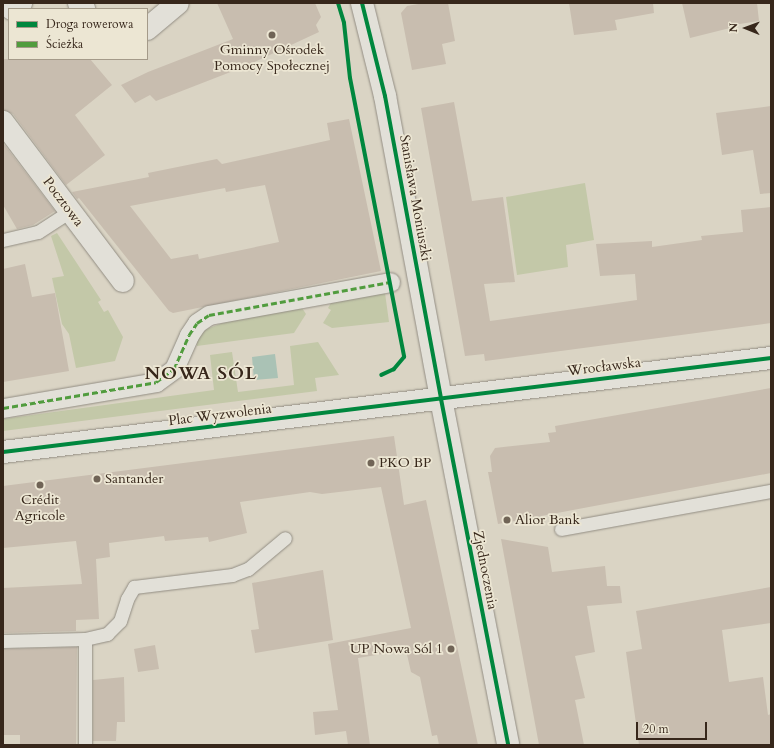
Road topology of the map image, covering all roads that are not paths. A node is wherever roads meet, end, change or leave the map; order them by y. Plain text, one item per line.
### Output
1 (178, 3) edge
2 (362, 3) edge
3 (148, 28) edge
4 (3, 122) edge
5 (70, 211) junction
6 (3, 240) edge
7 (123, 281) dead end
8 (390, 282) dead end
9 (771, 358) edge
10 (440, 399) junction
11 (3, 408) edge
12 (3, 452) edge
13 (771, 491) edge
14 (561, 529) dead end
15 (285, 538) dead end
16 (85, 639) junction
17 (3, 642) edge
18 (85, 745) edge
19 (508, 745) edge

1 - 3 street
2 - 10 street, Stanisława Moniuszki
4 - 5 street, Pocztowa
5 - 6 lane
5 - 7 street, Pocztowa
8 - 11 street
9 - 10 street, Wrocławska
10 - 12 street, Plac Wyzwolenia
10 - 19 street, Zjednoczenia
13 - 14 lane
15 - 16 lane
16 - 17 lane
16 - 18 lane

